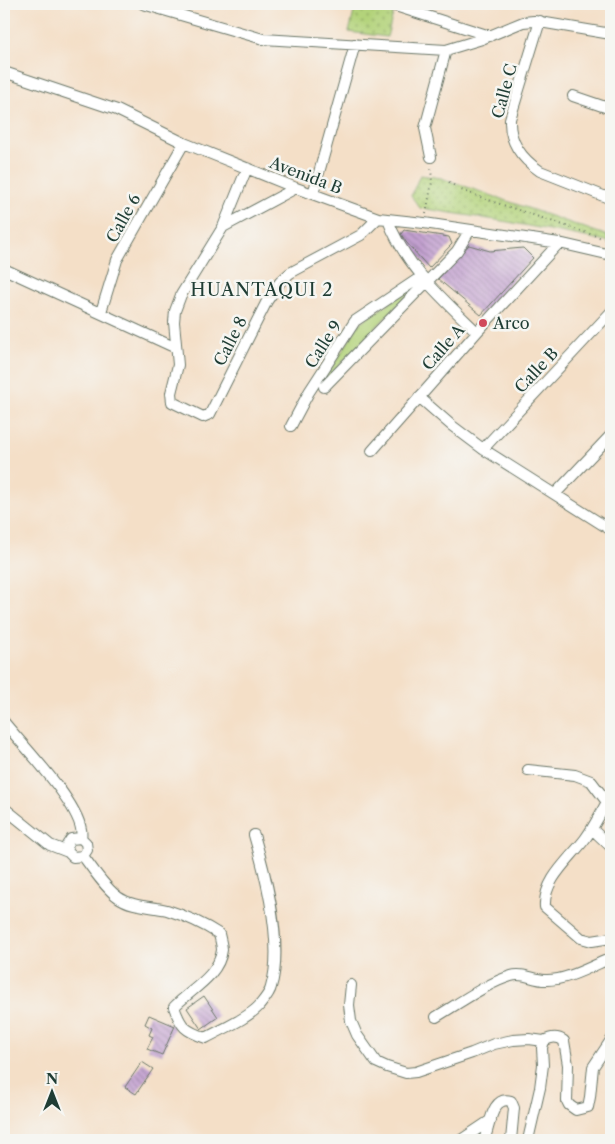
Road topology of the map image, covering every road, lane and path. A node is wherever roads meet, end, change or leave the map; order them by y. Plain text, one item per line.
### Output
1 (143, 4) edge
2 (389, 4) edge
3 (540, 21) junction
4 (611, 34) edge
5 (490, 36) junction
6 (355, 44) junction
7 (446, 50) junction
8 (4, 72) edge
9 (573, 96) dead end
10 (611, 109) edge
11 (184, 143) junction
12 (431, 158) joint
13 (247, 168) junction
14 (449, 182) dead end
15 (296, 188) junction
16 (313, 194) junction
17 (611, 199) edge
18 (383, 219) junction
19 (424, 223) junction
20 (223, 227) junction
21 (470, 230) junction
22 (611, 240) edge
23 (559, 243) junction
24 (611, 255) edge
25 (4, 269) edge
26 (424, 280) junction
27 (101, 312) junction
28 (611, 312) edge
29 (476, 332) junction
30 (176, 348) junction
31 (324, 387) dead end
32 (419, 397) junction
33 (291, 426) dead end
34 (611, 435) edge
35 (483, 448) junction
36 (372, 451) dead end
37 (555, 494) junction
38 (611, 530) edge
39 (4, 722) edge
40 (528, 770) dead end
41 (609, 800) edge
42 (4, 808) edge
43 (592, 829) junction
44 (254, 835) dead end
45 (81, 838) junction
46 (611, 847) edge
47 (68, 852) junction
48 (83, 856) junction
49 (611, 938) edge
50 (611, 958) edge
51 (351, 985) dead end
52 (436, 1017) dead end
53 (611, 1040) edge
54 (544, 1041) junction
55 (491, 1120) junction
56 (461, 1140) edge
57 (484, 1140) edge
58 (511, 1140) edge
59 (528, 1140) edge

1 - 6 street
2 - 5 street
3 - 4 street
3 - 5 street
3 - 17 street, Calle C
5 - 7 street
6 - 7 street
6 - 16 street
7 - 12 street
8 - 11 street, Avenida B
9 - 10 street
11 - 13 street, Avenida B
11 - 27 street, Calle 6
12 - 19 path
13 - 15 street, Avenida B
13 - 20 street
14 - 22 path
15 - 16 street, Avenida B
15 - 20 street
16 - 18 street, Avenida B
18 - 19 street, Avenida B
18 - 26 street
18 - 30 street, Calle 8
19 - 21 street, Avenida B
20 - 30 street
21 - 23 street, Avenida B
21 - 26 street
23 - 24 street, Avenida B
23 - 29 street, Calle A
25 - 27 street
26 - 29 street
26 - 31 street
26 - 33 street, Calle 9
27 - 30 street
28 - 35 street, Calle B
29 - 32 street, Calle A
32 - 35 street
32 - 36 street, Calle A
34 - 37 street
35 - 37 street
37 - 38 street
39 - 45 street
40 - 41 street
41 - 43 street
42 - 47 street
43 - 46 street
43 - 49 street
44 - 48 street
45 - 47 street
45 - 48 street
47 - 48 street
50 - 52 street
51 - 54 street
53 - 54 street
54 - 59 street
55 - 56 street
55 - 57 street
55 - 58 street

